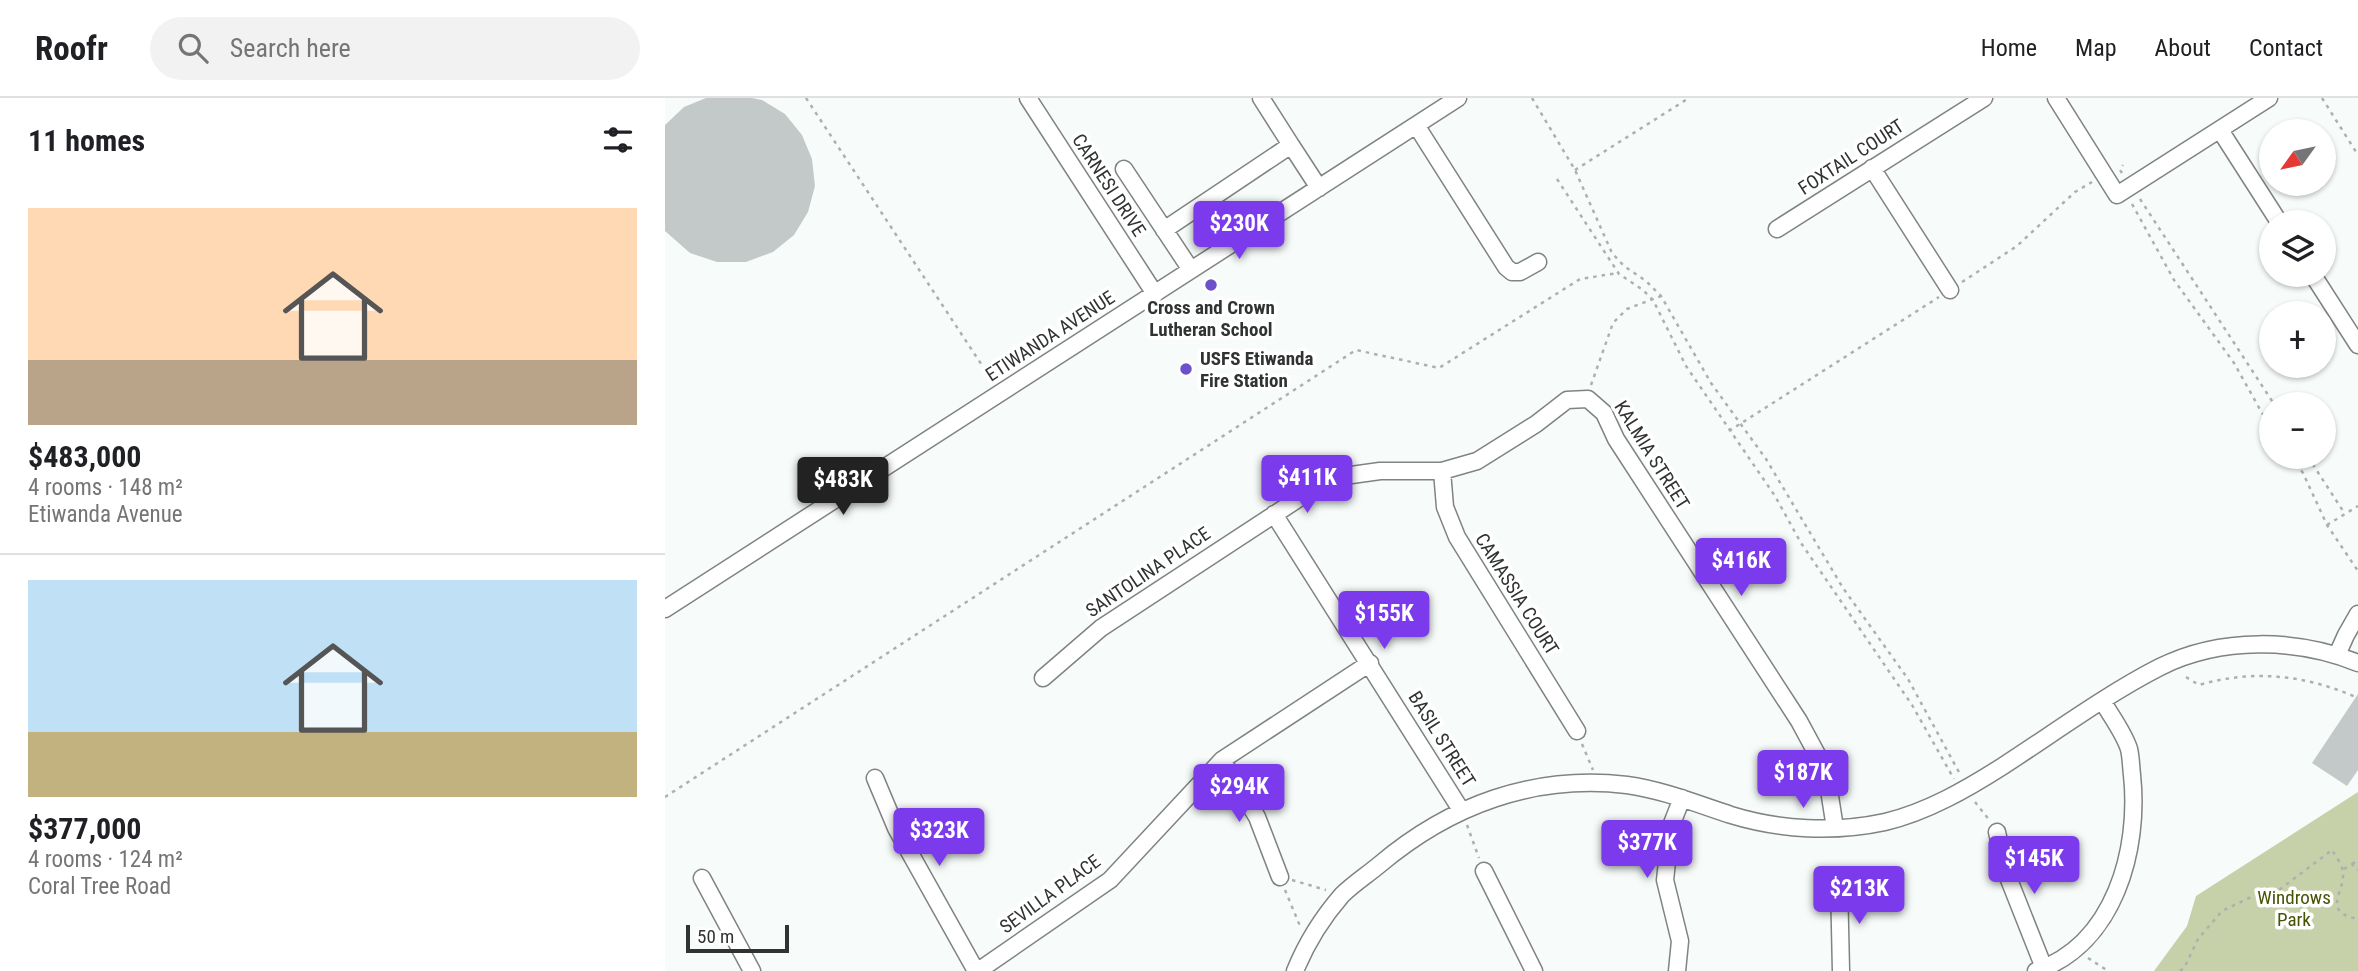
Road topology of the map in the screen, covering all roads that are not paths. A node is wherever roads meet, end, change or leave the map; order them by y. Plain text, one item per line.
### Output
1 (1028, 98) edge
2 (1261, 98) edge
3 (1458, 98) edge
4 (1983, 98) edge
5 (2056, 98) edge
6 (2269, 98) edge
7 (1416, 125) junction
8 (2220, 130) junction
9 (1291, 145) junction
10 (1872, 168) junction
11 (1124, 169) dead end
12 (1319, 187) junction
13 (2271, 210) edge
14 (1777, 229) dead end
15 (1164, 230) junction
16 (1538, 262) dead end
17 (1191, 270) junction
18 (2321, 287) edge
19 (1950, 290) road end
20 (1155, 294) junction
21 (2358, 345) edge
22 (1588, 399) joint
23 (1442, 471) junction
24 (1274, 514) junction
25 (665, 609) edge
26 (2358, 614) edge
27 (2337, 655) junction
28 (1370, 663) junction
29 (2358, 663) edge
30 (1043, 678) dead end
31 (2103, 702) junction
32 (1577, 731) road end
33 (1222, 760) junction
34 (874, 778) dead end
35 (1682, 798) junction
36 (1461, 810) junction
37 (1835, 828) junction
38 (1997, 832) road end
39 (1484, 871) road end
40 (1280, 877) road end
41 (702, 878) dead end
42 (1839, 882) dead end
43 (2040, 970) edge
44 (753, 971) edge
45 (977, 971) edge
46 (1295, 971) edge
47 (1534, 971) edge
48 (1677, 971) edge
49 (1842, 971) edge

1 - 20 street, CARNESI DRIVE
2 - 9 street
3 - 7 street, ETIWANDA AVENUE
4 - 10 street, FOXTAIL COURT
5 - 8 street
6 - 8 street
7 - 12 street, ETIWANDA AVENUE
7 - 16 street
8 - 13 street
9 - 12 street
9 - 15 street
10 - 14 street, FOXTAIL COURT
10 - 19 street
11 - 15 street
12 - 17 street, ETIWANDA AVENUE
15 - 17 street
17 - 20 street, ETIWANDA AVENUE
18 - 21 street
20 - 25 street, ETIWANDA AVENUE
22 - 23 street, SANTOLINA PLACE
22 - 37 street, KALMIA STREET
23 - 24 street, SANTOLINA PLACE
23 - 32 street, CAMASSIA COURT
24 - 28 street, BASIL STREET
24 - 30 street, SANTOLINA PLACE
26 - 27 street
27 - 29 street
27 - 31 street
28 - 33 street, SEVILLA PLACE
28 - 36 street, BASIL STREET
31 - 37 street
31 - 43 street
33 - 40 street
33 - 45 street, SEVILLA PLACE
34 - 45 street
35 - 36 street
35 - 37 street
35 - 48 street
36 - 46 street
38 - 43 street
39 - 47 street
41 - 44 street
42 - 49 street

